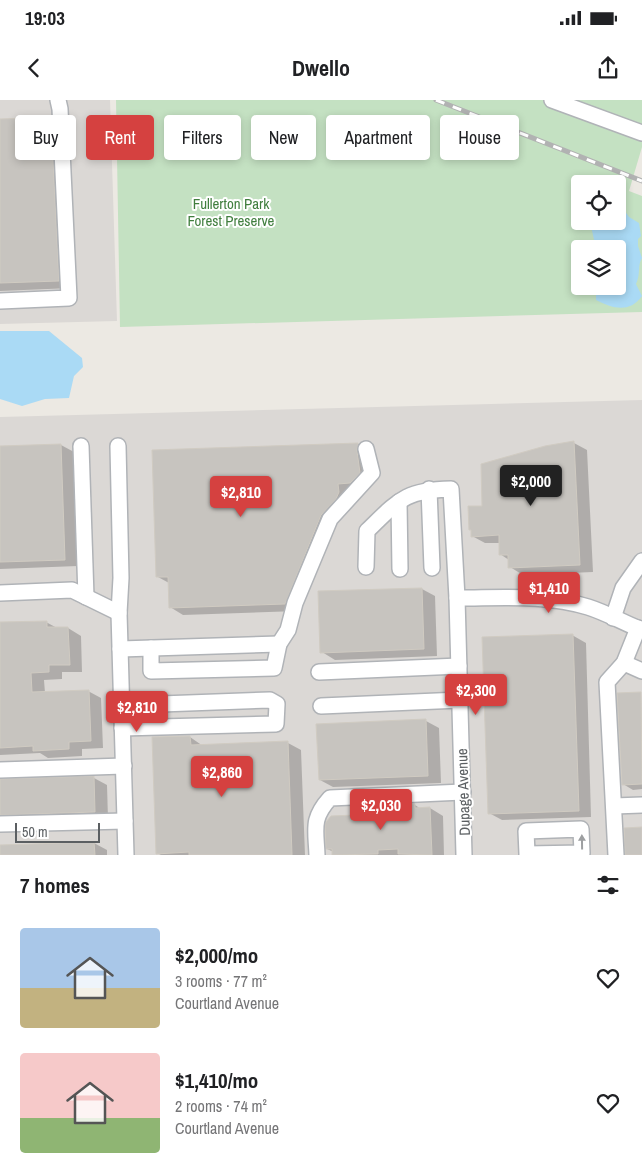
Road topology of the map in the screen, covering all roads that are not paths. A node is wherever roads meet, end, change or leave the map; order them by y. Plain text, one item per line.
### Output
1 (58, 100) edge
2 (552, 100) edge
3 (642, 132) edge
4 (0, 301) edge
5 (81, 446) dead end
6 (118, 446) dead end
7 (366, 450) dead end
8 (429, 490) junction
9 (399, 502) junction
10 (642, 561) edge
11 (366, 568) dead end
12 (432, 568) dead end
13 (400, 569) dead end
14 (0, 593) edge
15 (86, 597) junction
16 (457, 598) junction
17 (119, 613) junction
18 (613, 618) junction
19 (640, 629) edge
20 (279, 644) junction
21 (151, 648) junction
22 (120, 649) junction
23 (624, 663) junction
24 (459, 666) junction
25 (642, 671) edge
26 (319, 672) dead end
27 (460, 700) junction
28 (322, 706) dead end
29 (158, 727) junction
30 (122, 728) junction
31 (124, 766) junction
32 (0, 770) edge
33 (463, 792) junction
34 (642, 805) edge
35 (614, 806) junction
36 (125, 821) junction
37 (0, 824) edge
38 (126, 855) edge
39 (317, 855) edge
40 (464, 855) edge
41 (527, 855) edge
42 (616, 855) edge

1 - 4 street
2 - 3 street
5 - 15 street
6 - 17 street
7 - 20 street
8 - 9 street
8 - 12 street
8 - 16 street, Dupage Avenue
9 - 11 street
9 - 13 street
10 - 18 street
14 - 15 street
15 - 17 street
16 - 18 street
16 - 24 street, Dupage Avenue
17 - 22 street
18 - 19 street
19 - 23 street
20 - 21 street
20 - 21 street
21 - 22 street
22 - 30 street
23 - 25 street
23 - 35 street
24 - 26 street
24 - 27 street, Dupage Avenue
27 - 28 street
27 - 33 street, Dupage Avenue
29 - 29 street
29 - 30 street
30 - 31 street
31 - 32 street
31 - 36 street
33 - 39 street
33 - 40 street, Dupage Avenue
34 - 35 street
35 - 42 street
36 - 37 street
36 - 38 street
41 -> 41 street

